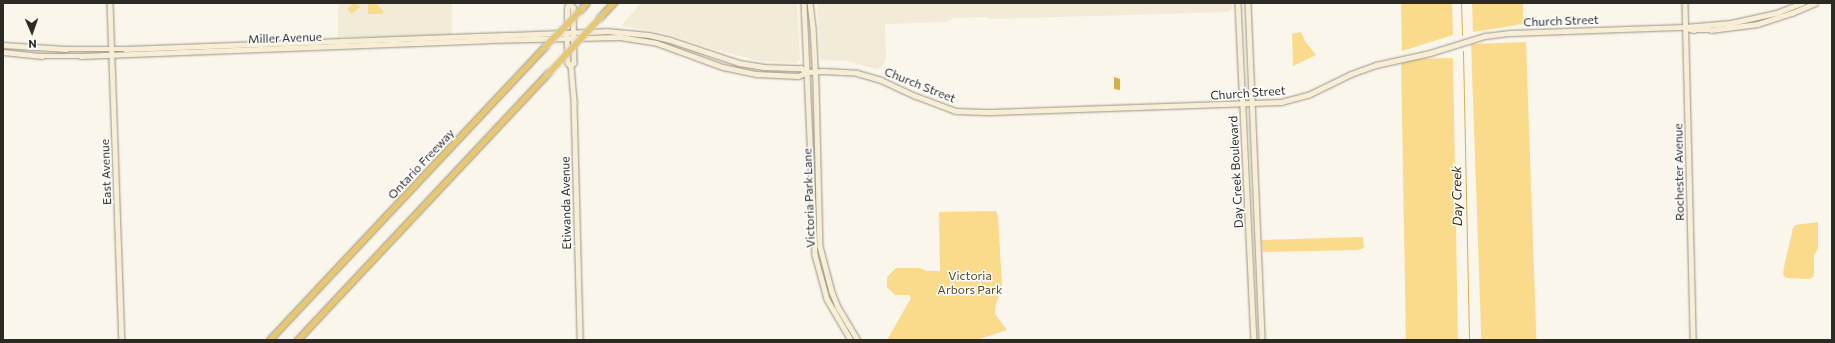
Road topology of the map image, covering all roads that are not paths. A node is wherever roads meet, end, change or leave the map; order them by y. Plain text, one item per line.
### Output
1 (110, 3) edge
2 (587, 3) edge
3 (614, 3) edge
4 (804, 3) edge
5 (810, 3) edge
6 (1238, 3) edge
7 (1248, 3) edge
8 (1684, 3) edge
9 (1802, 3) edge
10 (1815, 3) edge
11 (1685, 28) junction
12 (567, 32) junction
13 (574, 32) junction
14 (568, 38) junction
15 (574, 38) junction
16 (3, 44) edge
17 (3, 52) edge
18 (112, 52) junction
19 (571, 66) junction
20 (815, 71) junction
21 (808, 72) junction
22 (1242, 104) junction
23 (1251, 104) junction
24 (312, 325) junction
25 (122, 340) edge
26 (270, 340) edge
27 (298, 340) edge
28 (304, 340) edge
29 (580, 340) edge
30 (851, 340) edge
31 (858, 340) edge
32 (1254, 340) edge
33 (1262, 340) edge
34 (1693, 340) edge

1 - 18 main road, East Avenue
2 - 26 highway, Ontario Freeway, bridge
3 - 24 highway, bridge
4 - 21 main road, Victoria Park Lane
5 - 20 main road, Victoria Park Lane
6 - 22 main road, Day Creek Boulevard
7 - 23 main road, Day Creek Boulevard
8 - 11 main road, Rochester Avenue
9 - 11 main road, Church Street
10 - 11 main road, Church Street
11 - 23 main road, Church Street
11 - 34 main road, Rochester Avenue
12 - 13 main road, Church Street
12 - 13 main road, Etiwanda Avenue
12 - 14 main road, Etiwanda Avenue
12 - 18 main road, Miller Avenue
13 - 15 main road, Etiwanda Avenue
13 - 21 main road, Church Street
14 - 15 main road, Church Street
14 - 18 main road, Miller Avenue
14 - 19 main road, Etiwanda Avenue
15 - 19 main road, Etiwanda Avenue
15 - 21 main road, Church Street
16 - 18 main road, Miller Avenue
17 - 18 main road, Miller Avenue
18 - 25 main road, East Avenue
19 - 29 main road, Etiwanda Avenue
20 - 21 main road, Church Street
20 - 22 main road, Church Street
20 - 31 main road, Victoria Park Lane
21 - 30 main road, Victoria Park Lane
22 - 23 main road, Church Street
22 - 32 main road, Day Creek Boulevard
23 - 33 main road, Day Creek Boulevard
24 - 27 highway
24 - 28 highway

